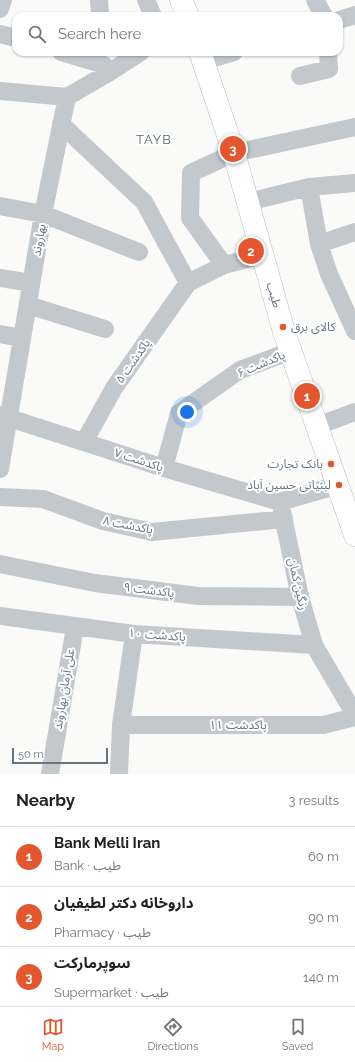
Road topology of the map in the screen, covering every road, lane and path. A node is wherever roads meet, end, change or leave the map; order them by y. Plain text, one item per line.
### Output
1 (3, 0) edge
2 (99, 0) edge
3 (146, 0) edge
4 (180, 0) edge
5 (315, 0) edge
6 (0, 9) edge
7 (100, 12) edge
8 (151, 12) edge
9 (186, 12) edge
10 (322, 12) edge
11 (355, 15) edge
12 (343, 19) edge
13 (0, 34) edge
14 (12, 37) edge
15 (77, 56) edge
16 (128, 56) edge
17 (202, 56) edge
18 (328, 56) edge
19 (106, 63) edge
20 (300, 76) dead end
21 (0, 92) edge
22 (67, 97) junction
23 (61, 124) junction
24 (355, 127) edge
25 (234, 154) junction
26 (355, 183) edge
27 (309, 187) junction
28 (248, 202) junction
29 (0, 206) edge
30 (43, 214) junction
31 (355, 232) edge
32 (320, 244) junction
33 (139, 252) dead end
34 (262, 255) junction
35 (224, 265) junction
36 (0, 278) edge
37 (31, 283) junction
38 (188, 283) junction
39 (348, 299) edge
40 (28, 305) junction
41 (105, 329) dead end
42 (355, 331) edge
43 (0, 334) edge
44 (22, 338) junction
45 (291, 351) junction
46 (355, 412) edge
47 (5, 416) edge
48 (317, 426) junction
49 (84, 442) junction
50 (164, 468) junction
51 (0, 469) edge
52 (338, 485) junction
53 (0, 497) edge
54 (282, 510) junction
55 (355, 533) edge
56 (0, 564) edge
57 (300, 597) junction
58 (0, 616) edge
59 (75, 627) junction
60 (134, 634) junction
61 (314, 645) junction
62 (355, 716) edge
63 (121, 725) junction
64 (50, 774) edge
65 (119, 774) edge

1 - 6 street
2 - 7 street
3 - 8 street
4 - 9 main road
5 - 10 street
11 - 12 street
13 - 14 street
15 - 19 street
16 - 19 street
17 - 25 main road, طیب
18 - 20 street
19 - 22 street
21 - 22 street
22 - 23 street, بهاروند
23 - 30 street, بهاروند
23 - 38 street
24 - 25 street
25 - 28 main road, طیب
25 - 35 street
26 - 27 street
27 - 28 street
27 - 32 street
28 - 34 main road, طیب
29 - 30 street
30 - 33 street
30 - 37 street, بهاروند
31 - 32 street
32 - 39 street
34 - 35 street
34 - 45 main road, طیب
35 - 38 street
36 - 37 street
37 - 40 street, بهاروند
38 - 49 street, پاکدشت ۵
39 - 42 street
40 - 41 street
40 - 44 street, بهاروند
43 - 44 street
44 - 47 street, بهاروند
45 - 48 main road, طیب
45 - 50 street, پاکدشت ۶
46 - 48 street
47 - 49 street, پاکدشت ۷
47 - 51 street, بهاروند
48 - 52 main road, طیب
49 - 50 street, پاکدشت ۷
50 - 54 street, پاکدشت ۷
52 - 54 street
52 - 55 main road, طیب
53 - 54 street, پاکدشت ۸
54 - 57 street, رنگین کمان
56 - 57 street, پاکدشت ۹
57 - 61 street, رنگین کمان
58 - 59 street, پاکدشت ۱۰
59 - 60 street, پاکدشت ۱۰
59 - 64 street, علی آرمان بهاروند
60 - 61 street, پاکدشت ۱۰
60 - 63 street
61 - 62 street, رنگین کمان
62 - 63 street, پاکدشت ۱۱
63 - 65 street

